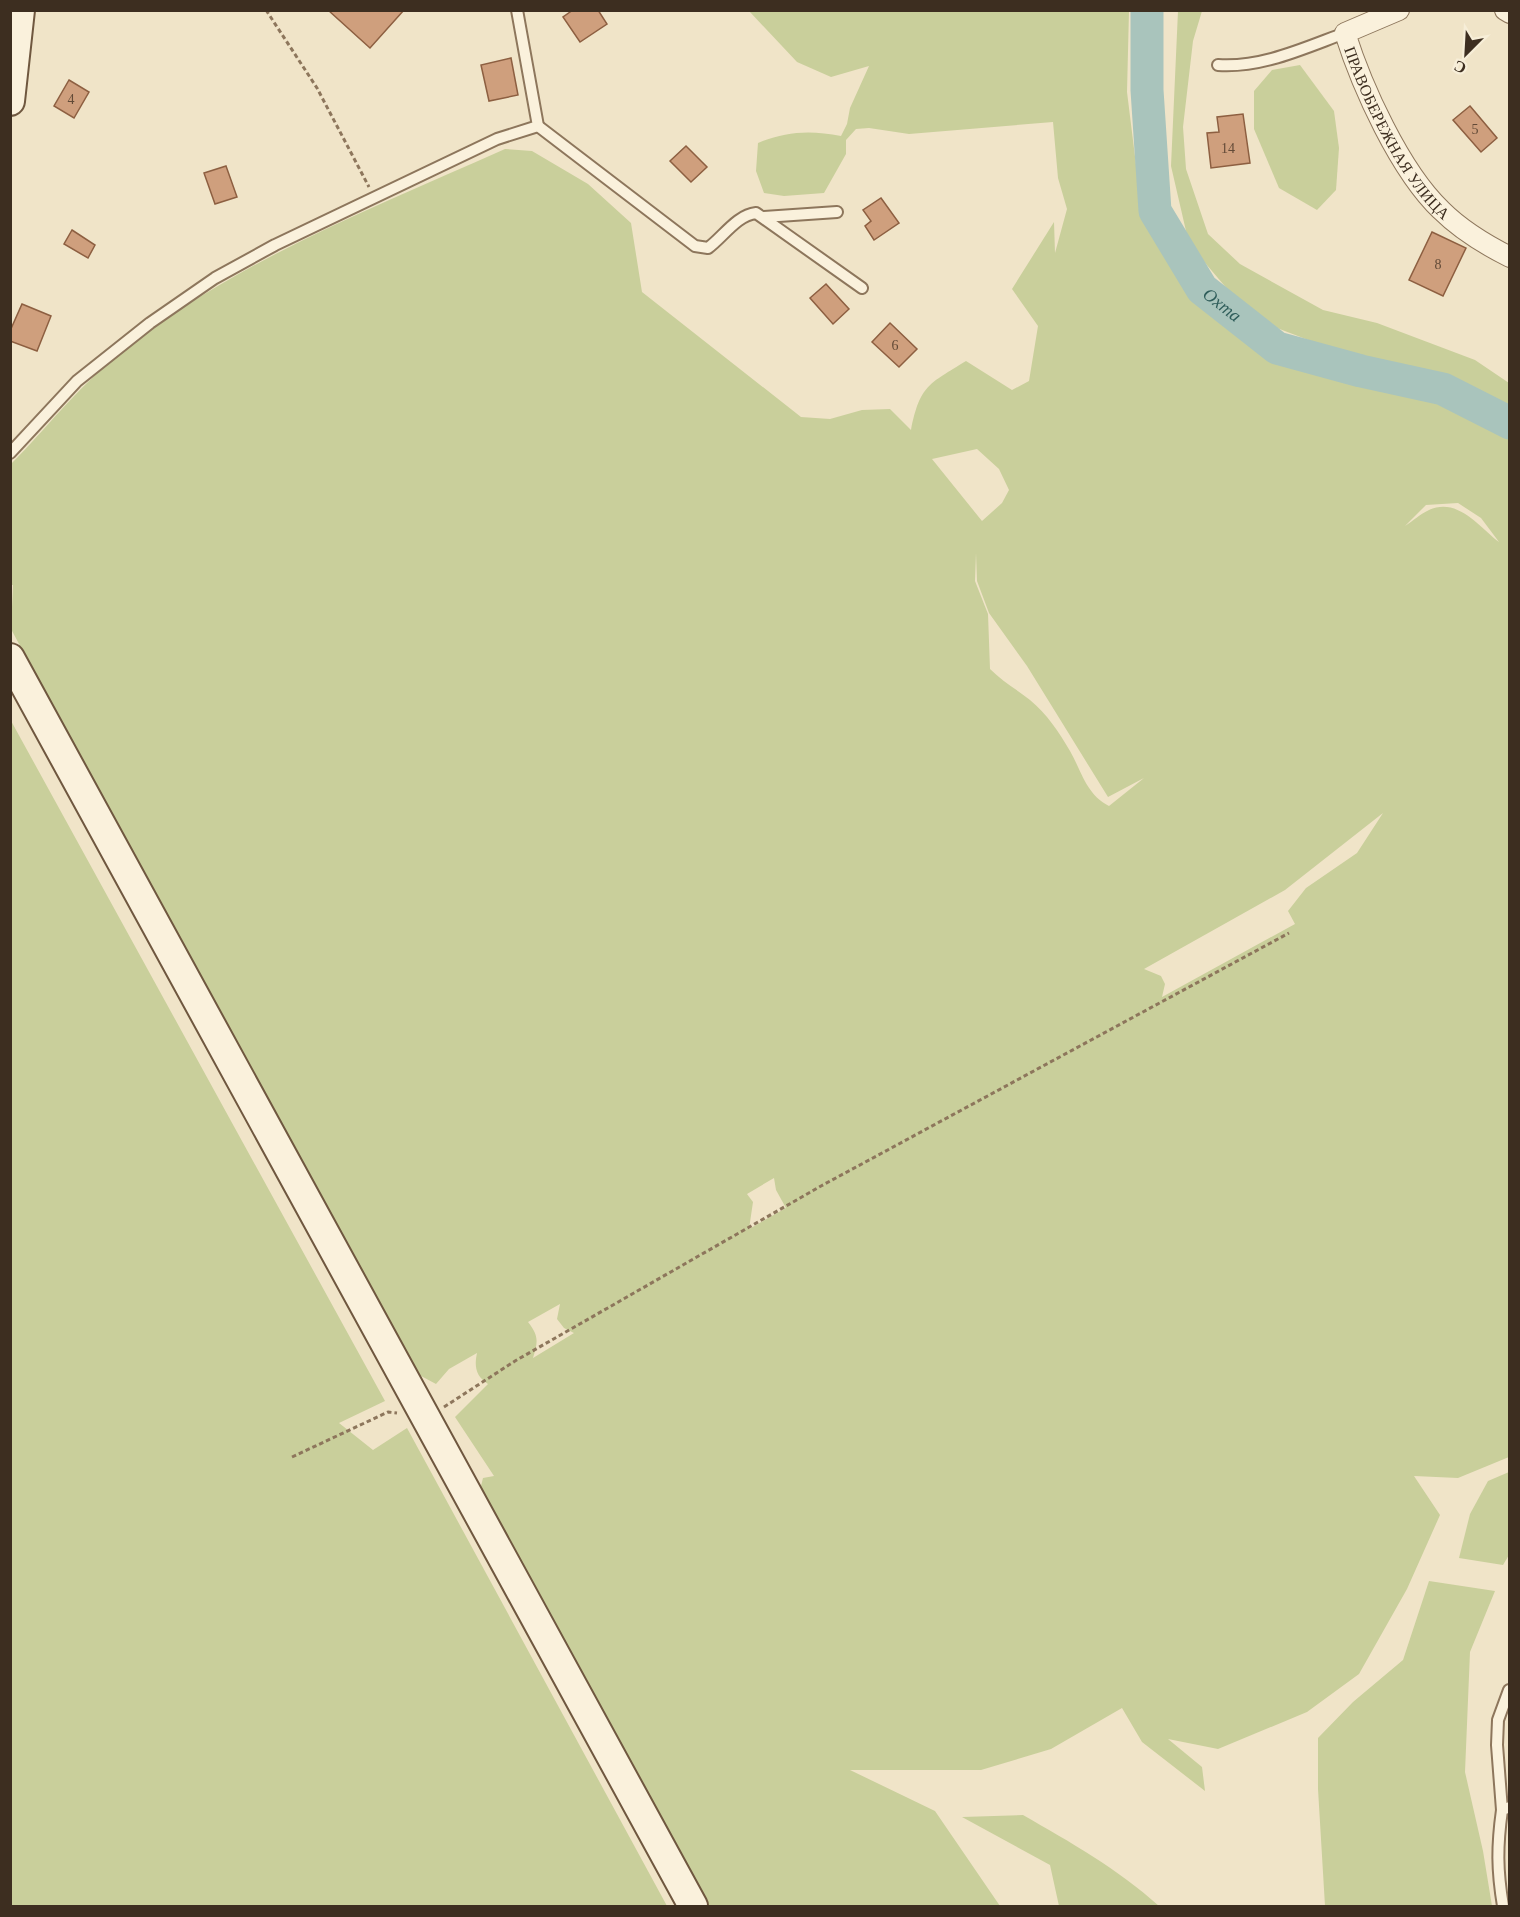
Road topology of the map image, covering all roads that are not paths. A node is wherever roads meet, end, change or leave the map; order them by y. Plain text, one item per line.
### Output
1 (21, 10) edge
2 (517, 10) edge
3 (1399, 10) edge
4 (1505, 10) edge
5 (1509, 13) edge
6 (1345, 33) junction
7 (1218, 65) dead end
8 (10, 101) edge
9 (538, 126) junction
10 (837, 212) dead end
11 (764, 217) junction
12 (1509, 257) edge
13 (862, 288) dead end
14 (10, 453) edge
15 (10, 658) edge
16 (1509, 1690) edge
17 (1506, 1808) edge
18 (693, 1906) edge
19 (1503, 1906) edge

1 - 8 street
2 - 9 lane
3 - 6 street, ПРАВОБЕРЕЖНАЯ УЛИЦА
4 - 5 street
6 - 7 lane
6 - 12 street, ПРАВОБЕРЕЖНАЯ УЛИЦА
9 - 11 lane
9 - 14 lane
10 - 11 lane
11 - 13 lane
15 - 18 street
16 - 17 lane
17 - 19 lane

